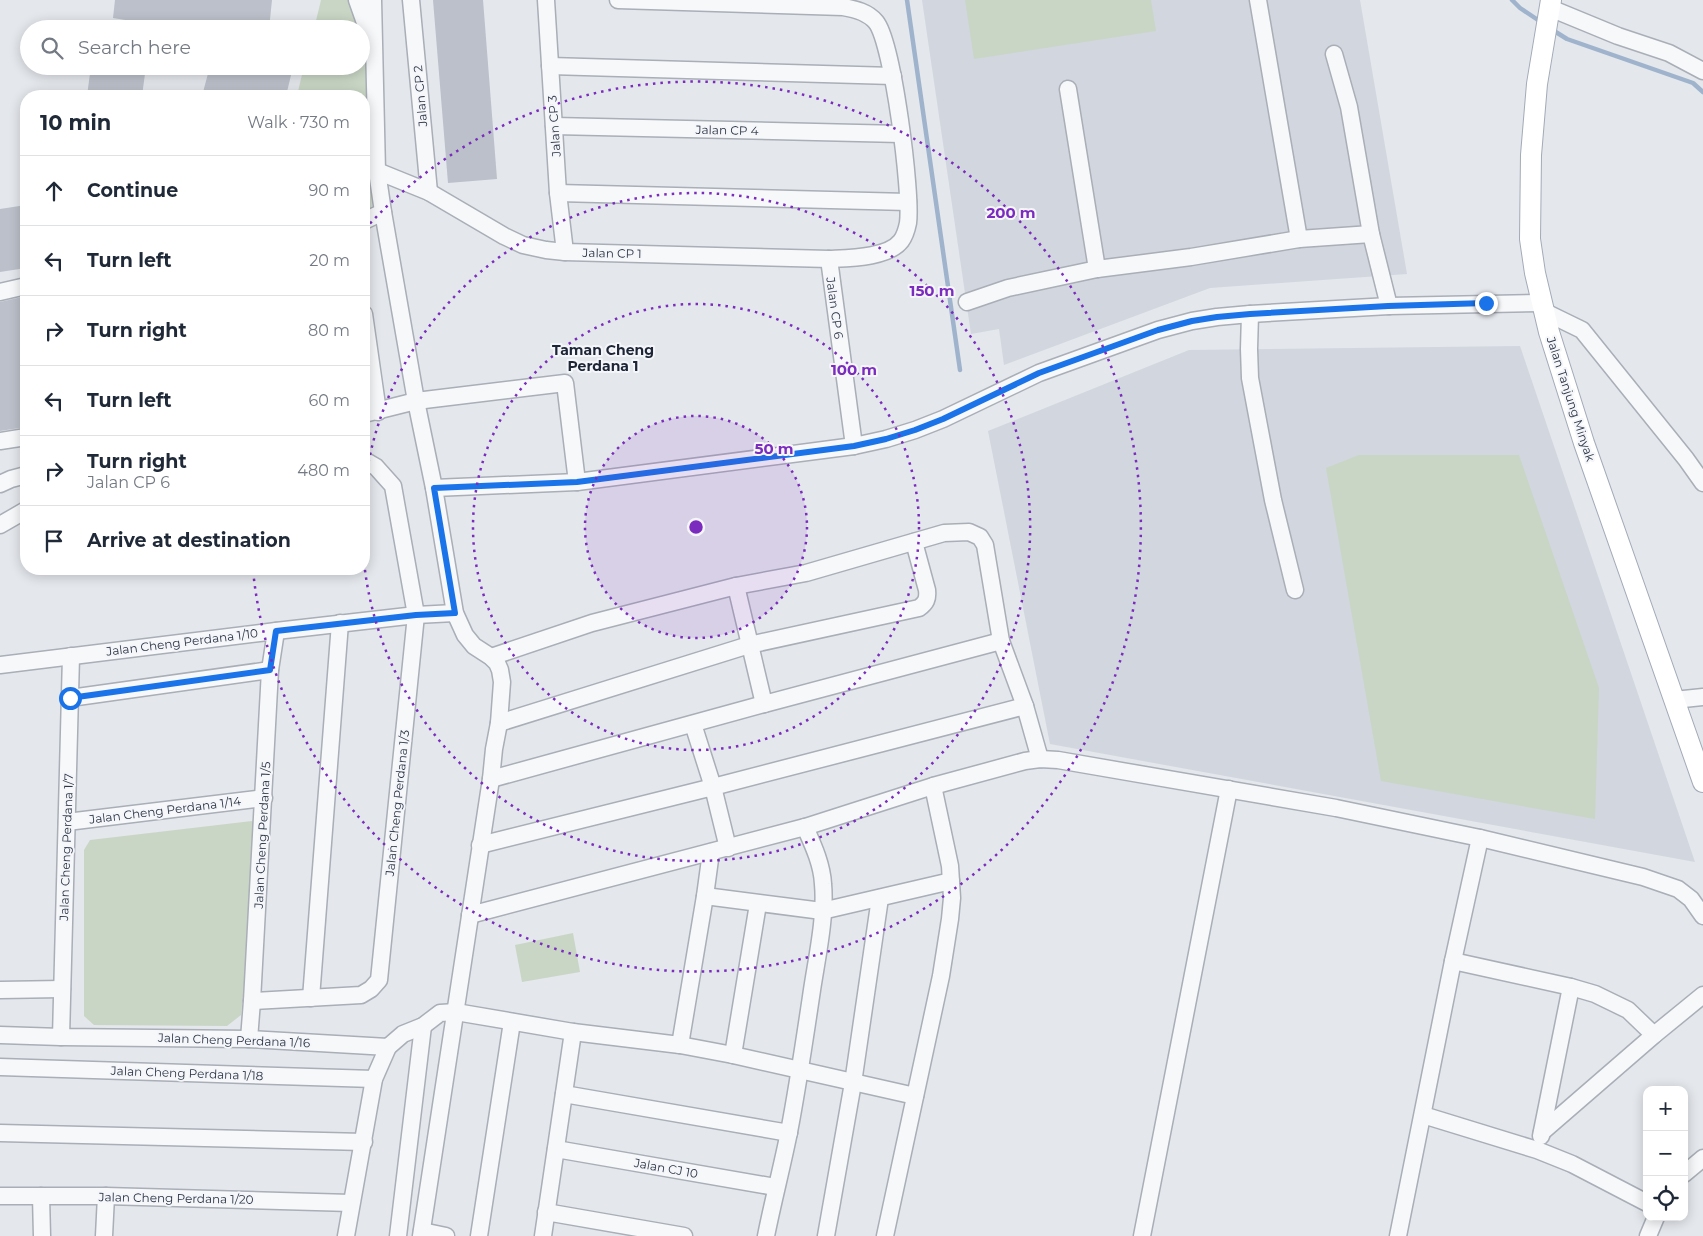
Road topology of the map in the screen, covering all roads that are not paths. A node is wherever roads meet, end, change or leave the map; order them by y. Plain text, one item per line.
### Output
1 (357, 0) edge
2 (373, 0) edge
3 (411, 0) edge
4 (546, 0) edge
5 (618, 0) edge
6 (1258, 0) edge
7 (1551, 5) edge
8 (364, 20) edge
9 (370, 37) edge
10 (374, 48) junction
11 (1334, 54) dead end
12 (550, 66) junction
13 (1703, 71) edge
14 (893, 76) junction
15 (1068, 90) dead end
16 (554, 126) junction
17 (901, 134) junction
18 (377, 171) junction
19 (429, 192) junction
20 (558, 192) junction
21 (908, 202) junction
22 (383, 212) junction
23 (370, 218) edge
24 (1371, 234) junction
25 (1299, 240) junction
26 (565, 252) junction
27 (829, 259) junction
28 (1097, 270) junction
29 (20, 287) edge
30 (0, 292) edge
31 (967, 302) dead end
32 (1388, 306) junction
33 (1542, 307) junction
34 (1250, 314) junction
35 (416, 401) junction
36 (371, 413) edge
37 (20, 438) edge
38 (0, 441) edge
39 (854, 446) junction
40 (370, 464) edge
41 (20, 477) edge
42 (577, 482) junction
43 (1703, 483) edge
44 (0, 484) edge
45 (434, 488) junction
46 (20, 513) edge
47 (0, 525) edge
48 (914, 542) junction
49 (736, 586) junction
50 (1295, 590) dead end
51 (455, 613) junction
52 (416, 615) junction
53 (340, 623) junction
54 (276, 631) junction
55 (1001, 641) junction
56 (749, 645) junction
57 (71, 656) junction
58 (491, 657) junction
59 (0, 665) edge
60 (270, 670) junction
61 (1703, 697) edge
62 (70, 698) junction
63 (1674, 700) junction
64 (764, 704) junction
65 (1025, 706) junction
66 (499, 723) junction
67 (693, 724) junction
68 (1040, 759) junction
69 (491, 779) junction
70 (1703, 782) edge
71 (933, 786) junction
72 (713, 787) junction
73 (1229, 789) junction
74 (264, 798) junction
75 (67, 822) junction
76 (805, 827) junction
77 (1480, 838) junction
78 (480, 845) junction
79 (728, 848) junction
80 (711, 852) junction
81 (951, 881) junction
82 (705, 896) junction
83 (880, 898) junction
84 (758, 904) junction
85 (822, 911) junction
86 (470, 914) junction
87 (1703, 916) edge
88 (1453, 961) junction
89 (1571, 987) junction
90 (62, 989) junction
91 (0, 990) edge
92 (1703, 995) edge
93 (310, 998) junction
94 (252, 1001) junction
95 (456, 1012) junction
96 (512, 1022) junction
97 (423, 1026) junction
98 (573, 1032) junction
99 (0, 1035) edge
100 (1654, 1035) junction
101 (61, 1037) junction
102 (249, 1038) junction
103 (680, 1045) junction
104 (388, 1047) junction
105 (733, 1055) junction
106 (0, 1067) edge
107 (800, 1070) junction
108 (374, 1079) junction
109 (853, 1083) junction
110 (564, 1094) junction
111 (915, 1096) junction
112 (1423, 1115) junction
113 (1542, 1132) junction
114 (0, 1133) edge
115 (789, 1133) junction
116 (364, 1142) junction
117 (556, 1149) junction
118 (1537, 1150) junction
119 (1703, 1158) edge
120 (1688, 1171) edge
121 (775, 1187) junction
122 (0, 1196) edge
123 (41, 1196) junction
124 (106, 1196) junction
125 (1643, 1201) edge
126 (351, 1202) junction
127 (546, 1212) junction
128 (1654, 1221) edge
129 (421, 1234) edge
130 (42, 1236) edge
131 (104, 1236) edge
132 (346, 1236) edge
133 (398, 1236) edge
134 (446, 1236) edge
135 (480, 1236) edge
136 (543, 1236) edge
137 (684, 1236) edge
138 (766, 1236) edge
139 (826, 1236) edge
140 (885, 1236) edge
141 (1142, 1236) edge
142 (1398, 1236) edge
143 (1648, 1236) edge

1 - 8 street
2 - 10 street
3 - 19 street, Jalan CP 2
4 - 12 street, Jalan CP 3
5 - 14 street, Jalan CP 1
6 - 25 street
7 - 13 street
7 - 33 main road, Jalan Tanjung Minyak
9 - 10 street
10 - 18 street
11 - 24 street
12 - 14 street
12 - 16 street, Jalan CP 3
14 - 17 street, Jalan CP 1
15 - 28 street
16 - 17 street, Jalan CP 4
16 - 20 street, Jalan CP 3
17 - 21 street, Jalan CP 1
18 - 19 street, Jalan CP 1
18 - 22 street
19 - 26 street, Jalan CP 1
20 - 21 street
20 - 26 street, Jalan CP 3
21 - 27 street, Jalan CP 1
22 - 23 street
22 - 35 street
24 - 25 street
24 - 32 street
25 - 28 street
26 - 27 street, Jalan CP 1
27 - 39 street, Jalan CP 6
28 - 31 street
29 - 30 street
32 - 33 street
32 - 34 street
33 - 43 street
33 - 63 main road, Jalan Tanjung Minyak
34 - 39 street
34 - 50 street
35 - 36 street
35 - 42 street
35 - 45 street
37 - 38 street
39 - 42 street
40 - 52 street, Jalan Cheng Perdana 1/3
41 - 44 street
42 - 45 street
45 - 51 street
46 - 47 street
48 - 49 street
48 - 55 street
48 - 56 street
49 - 56 street
49 - 58 street
51 - 52 street, Jalan Cheng Perdana 1/10
51 - 58 street
52 - 53 street, Jalan Cheng Perdana 1/10
52 - 93 street, Jalan Cheng Perdana 1/3
53 - 54 street, Jalan Cheng Perdana 1/10
53 - 93 street
54 - 57 street, Jalan Cheng Perdana 1/10
54 - 60 street, Jalan Cheng Perdana 1/5
55 - 64 street
55 - 65 street
56 - 64 street
56 - 66 street
57 - 59 street, Jalan Cheng Perdana 1/10
57 - 62 street, Jalan Cheng Perdana 1/7
58 - 66 street
60 - 62 street
60 - 74 street, Jalan Cheng Perdana 1/5
61 - 63 street
62 - 75 street, Jalan Cheng Perdana 1/7
63 - 70 main road, Jalan Tanjung Minyak
64 - 67 street
65 - 68 street
65 - 72 street
66 - 69 street
67 - 69 street
67 - 72 street
68 - 71 street
68 - 73 street
69 - 78 street
71 - 76 street
71 - 81 street
72 - 78 street
72 - 79 street
73 - 77 street
73 - 141 street
74 - 75 street, Jalan Cheng Perdana 1/14
74 - 94 street, Jalan Cheng Perdana 1/5
75 - 90 street, Jalan Cheng Perdana 1/7
76 - 79 street
76 - 85 street
77 - 87 street
77 - 88 street
78 - 86 street
79 - 80 street
80 - 82 street
80 - 86 street
81 - 83 street
81 - 111 street
82 - 84 street
82 - 103 street
83 - 85 street
83 - 109 street
84 - 85 street
84 - 105 street
85 - 107 street
86 - 95 street
88 - 89 street
88 - 112 street
89 - 100 street
89 - 113 street
90 - 91 street
90 - 101 street, Jalan Cheng Perdana 1/7
92 - 100 street
93 - 94 street
94 - 102 street, Jalan Cheng Perdana 1/5
95 - 96 street
95 - 97 street
95 - 129 street
96 - 98 street
96 - 135 street
97 - 104 street
97 - 133 street
98 - 103 street
98 - 110 street
99 - 101 street, Jalan Cheng Perdana 1/16
100 - 113 street
101 - 102 street, Jalan Cheng Perdana 1/16
102 - 104 street, Jalan Cheng Perdana 1/16
103 - 105 street
104 - 108 street
105 - 107 street
106 - 108 street, Jalan Cheng Perdana 1/18
107 - 109 street
107 - 115 street
108 - 116 street
109 - 111 street
109 - 139 street
110 - 115 street
110 - 117 street
111 - 140 street
112 - 118 street
112 - 142 street
113 - 118 street
114 - 116 street
115 - 121 street
116 - 126 street
117 - 121 street, Jalan CJ 10
117 - 127 street
118 - 125 street
119 - 120 street
121 - 138 street
122 - 123 street, Jalan Cheng Perdana 1/20
123 - 124 street, Jalan Cheng Perdana 1/20
123 - 130 street
124 - 126 street, Jalan Cheng Perdana 1/20
124 - 131 street
126 - 132 street
127 - 136 street
127 - 137 street
128 - 143 street
129 - 134 street

